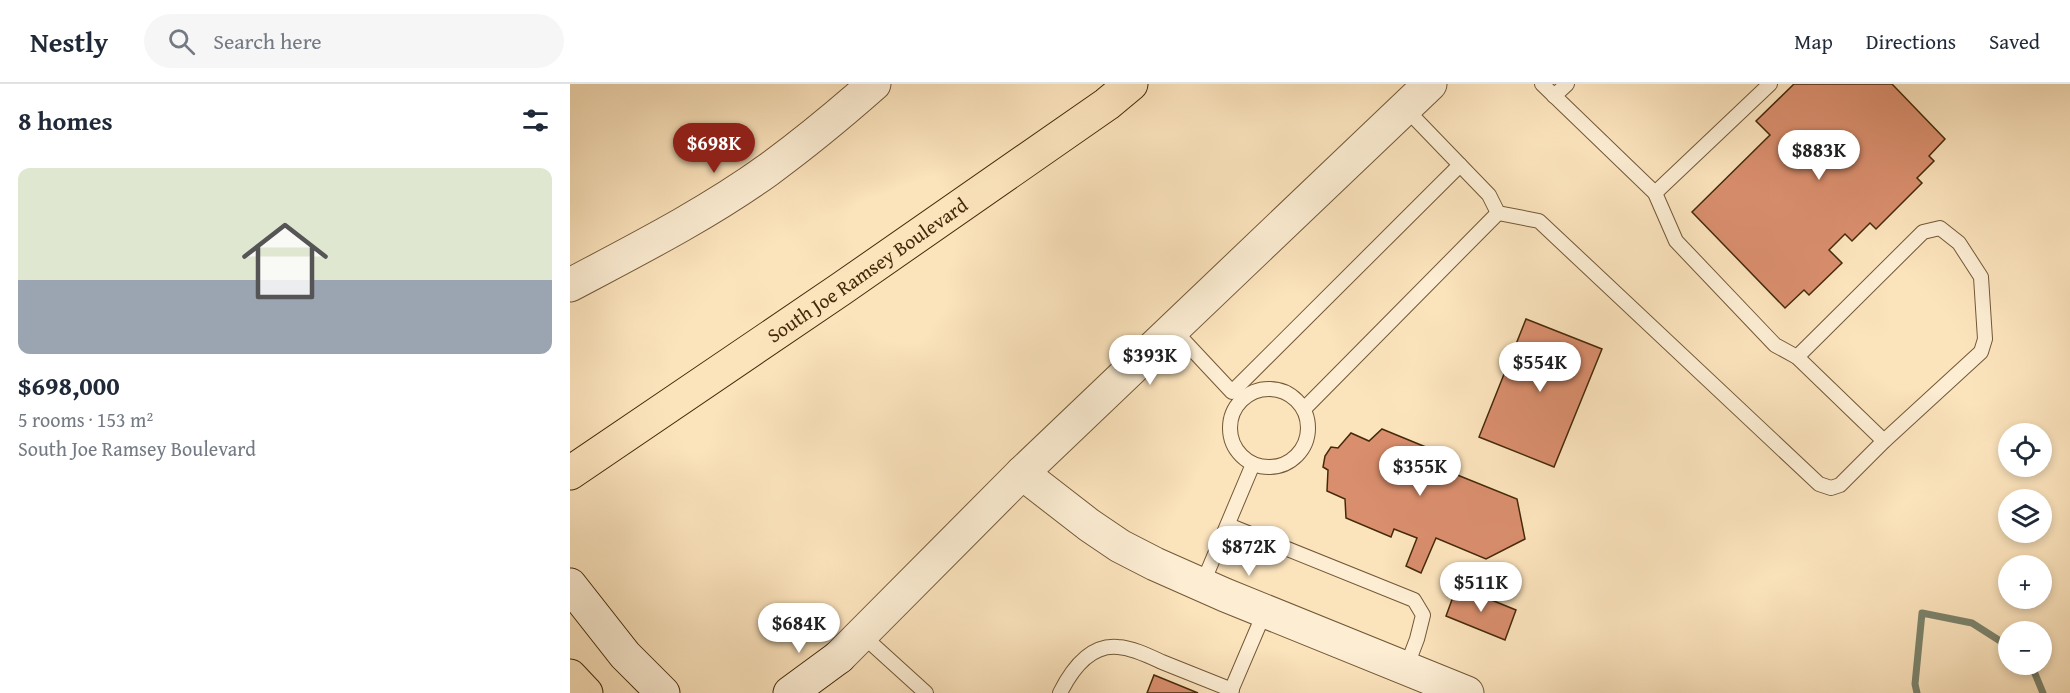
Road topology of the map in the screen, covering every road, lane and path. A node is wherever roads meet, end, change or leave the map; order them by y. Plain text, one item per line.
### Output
1 (874, 84) edge
2 (1131, 84) edge
3 (1430, 84) edge
4 (1542, 84) edge
5 (1567, 84) edge
6 (1770, 84) edge
7 (1554, 96) junction
8 (1405, 108) junction
9 (1460, 165) junction
10 (1655, 193) junction
11 (1497, 213) junction
12 (570, 285) edge
13 (1173, 329) junction
14 (1797, 357) junction
15 (1236, 396) junction
16 (1304, 409) junction
17 (1884, 441) junction
18 (1253, 464) junction
19 (570, 473) edge
20 (1022, 473) junction
21 (1228, 525) junction
22 (570, 585) edge
23 (1202, 585) junction
24 (1265, 611) junction
25 (850, 646) junction
26 (1406, 668) junction
27 (570, 676) edge
28 (1231, 692) edge
29 (586, 693) edge
30 (663, 693) edge
31 (790, 693) edge
32 (816, 693) edge
33 (926, 693) edge
34 (1060, 693) edge
35 (1467, 693) edge

1 - 12 street
2 - 19 highway, South Joe Ramsey Boulevard
3 - 8 street
4 - 7 lane
5 - 7 lane
6 - 10 lane
7 - 10 lane
8 - 9 lane
8 - 13 street
9 - 11 lane
9 - 15 lane
10 - 14 lane
11 - 16 lane
11 - 17 lane
13 - 15 lane
13 - 20 street
14 - 17 lane
14 - 17 lane
15 - 16 lane
15 - 18 lane
16 - 18 lane
18 - 21 lane
20 - 23 street
20 - 25 street
21 - 23 lane
21 - 26 lane
22 - 30 street
23 - 24 street
24 - 26 street
24 - 28 lane
25 - 31 street
25 - 32 street
25 - 33 lane
26 - 35 street
27 - 29 highway
28 - 34 lane

